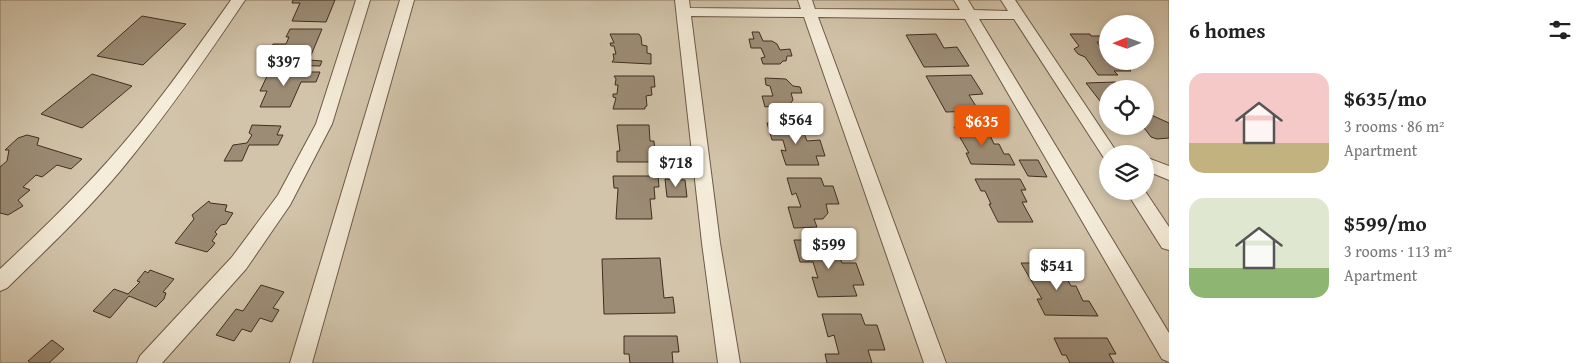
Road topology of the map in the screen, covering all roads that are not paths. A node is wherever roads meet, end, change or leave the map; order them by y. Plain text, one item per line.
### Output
1 (238, 0) edge
2 (363, 0) edge
3 (407, 0) edge
4 (1008, 0) edge
5 (682, 6) edge
6 (807, 6) edge
7 (965, 7) edge
8 (1018, 14) junction
9 (1104, 145) edge
10 (1154, 166) edge
11 (1169, 173) edge
12 (1141, 200) edge
13 (1169, 242) edge
14 (0, 282) edge
15 (1169, 352) edge
16 (148, 363) edge
17 (301, 363) edge
18 (730, 363) edge
19 (935, 363) edge

1 - 14 street
2 - 16 street
3 - 17 street
4 - 8 street
5 - 6 street
5 - 18 street
6 - 7 street
6 - 19 street
7 - 8 street
7 - 15 street
8 - 9 street
10 - 11 street
12 - 13 street

